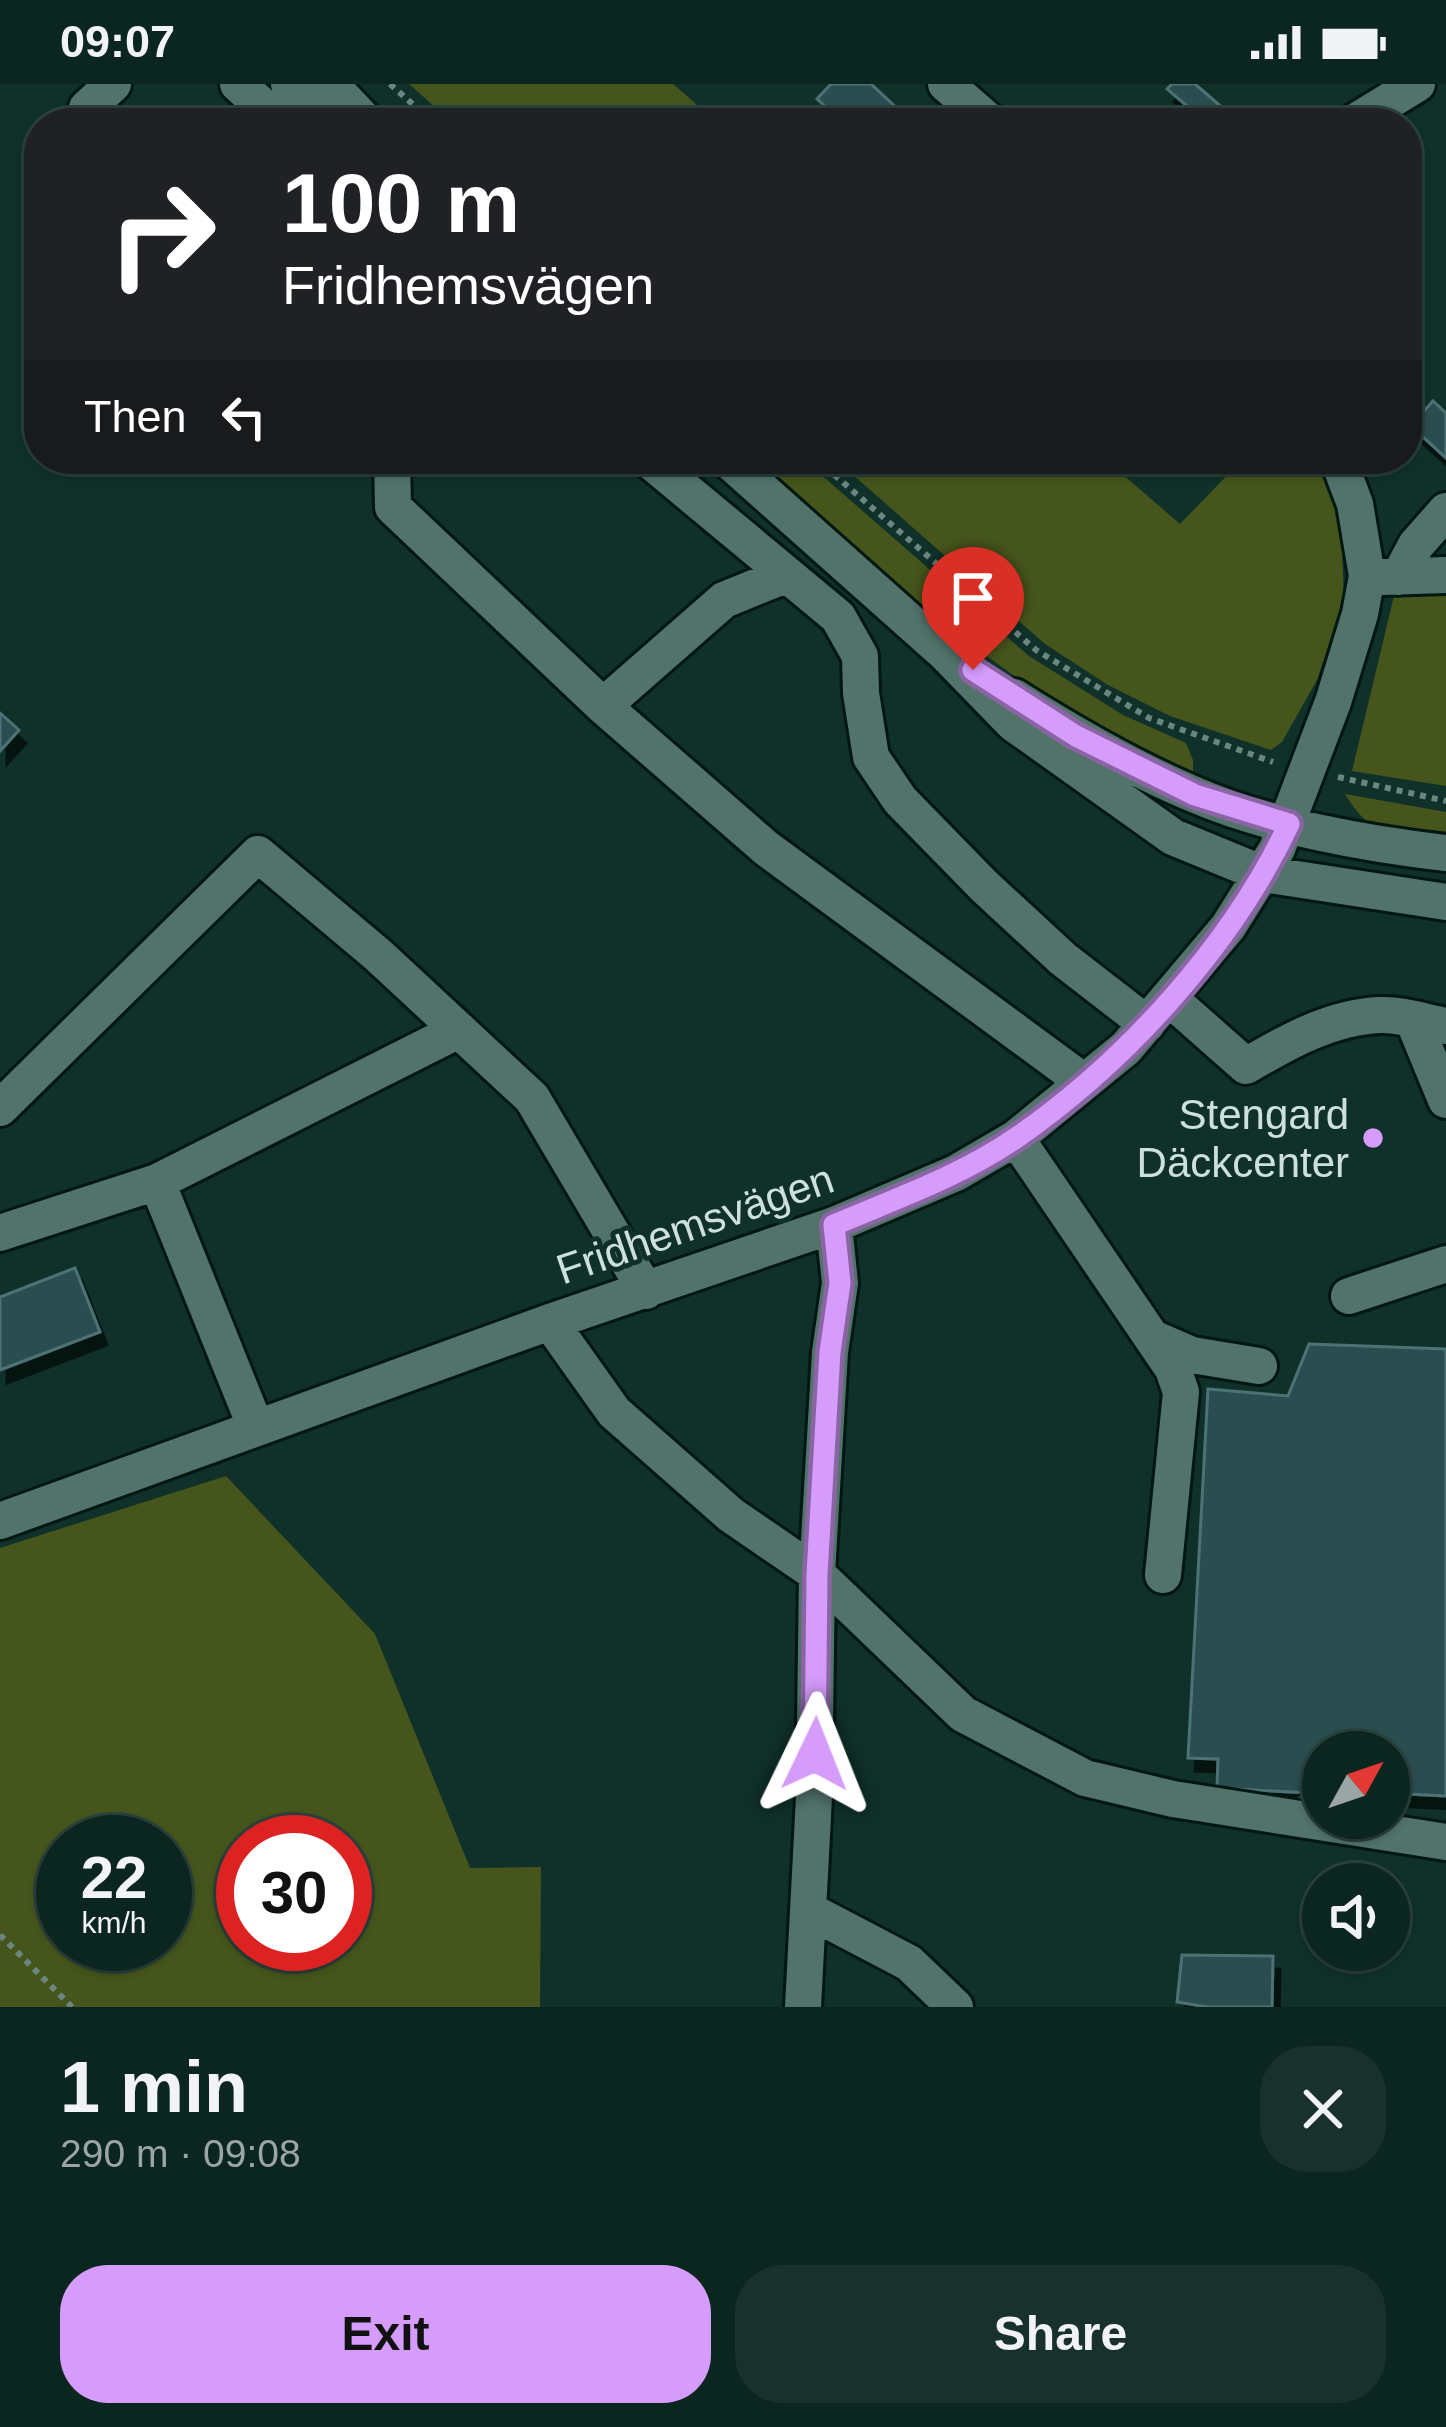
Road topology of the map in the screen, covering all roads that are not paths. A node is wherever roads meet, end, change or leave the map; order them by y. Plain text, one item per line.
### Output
1 (113, 84) edge
2 (238, 84) edge
3 (289, 84) edge
4 (330, 84) edge
5 (946, 84) edge
6 (1417, 84) edge
7 (87, 108) edge
8 (264, 108) edge
9 (317, 108) edge
10 (353, 108) edge
11 (974, 108) edge
12 (1378, 108) edge
13 (392, 474) edge
14 (666, 474) edge
15 (744, 474) edge
16 (1344, 474) edge
17 (1446, 511) edge
18 (785, 574) junction
19 (1446, 575) edge
20 (1383, 577) junction
21 (945, 652) junction
22 (603, 706) junction
23 (1289, 824) junction
24 (1446, 853) edge
25 (1263, 874) junction
26 (1446, 902) edge
27 (1158, 1011) junction
28 (1430, 1023) edge
29 (458, 1030) junction
30 (1084, 1082) junction
31 (1446, 1100) edge
32 (0, 1108) edge
33 (1016, 1138) junction
34 (158, 1182) junction
35 (834, 1225) junction
36 (0, 1233) edge
37 (1446, 1264) edge
38 (646, 1291) junction
39 (1348, 1296) dead end
40 (550, 1322) junction
41 (1155, 1339) junction
42 (1259, 1366) dead end
43 (256, 1428) junction
44 (0, 1521) edge
45 (817, 1574) junction
46 (1163, 1575) dead end
47 (1446, 1842) edge
48 (808, 1910) junction
49 (803, 2007) edge
50 (955, 2007) edge

1 - 7 street
2 - 8 street
3 - 9 street
4 - 10 street
5 - 11 street
6 - 12 street
13 - 22 street
14 - 18 street
15 - 21 street
16 - 20 street
17 - 20 street
18 - 22 street
18 - 27 street
19 - 20 street
20 - 23 street, Fridhemsvägen
21 - 23 street
21 - 25 street
22 - 30 street
23 - 24 street
23 - 25 street, Fridhemsvägen
25 - 26 street
25 - 27 street, Fridhemsvägen
27 - 28 street
27 - 30 street, Fridhemsvägen
28 - 31 street
29 - 32 street
29 - 34 street
29 - 38 street
30 - 33 street, Fridhemsvägen
33 - 35 street, Fridhemsvägen
33 - 41 street
34 - 36 street
34 - 43 street
35 - 38 street, Fridhemsvägen
35 - 45 street
37 - 39 street
38 - 40 street, Fridhemsvägen
40 - 43 street, Fridhemsvägen
40 - 45 street
41 - 42 street
41 - 46 street
43 - 44 street, Fridhemsvägen
45 - 47 street
45 - 48 street
48 - 49 street
48 - 50 street

